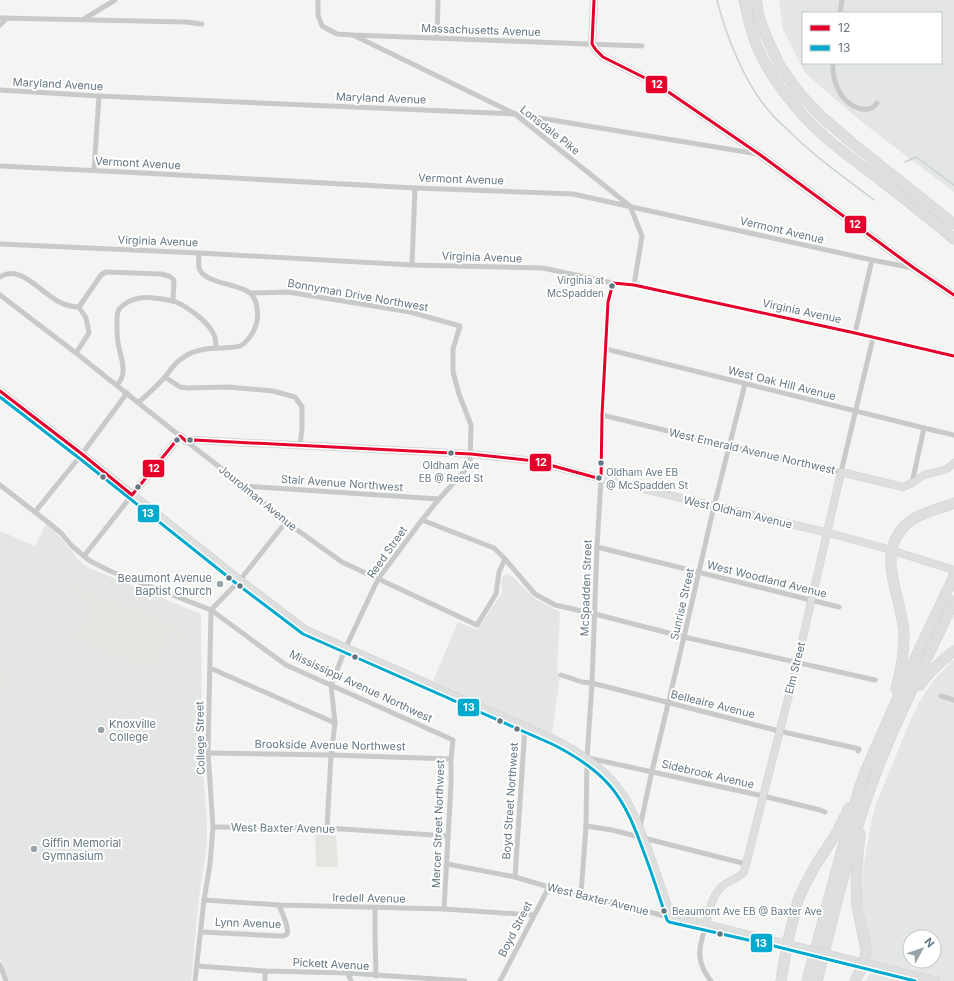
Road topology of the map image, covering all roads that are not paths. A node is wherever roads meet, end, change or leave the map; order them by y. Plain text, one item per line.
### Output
1 (115, 0) edge
2 (318, 0) edge
3 (438, 0) edge
4 (594, 0) edge
5 (744, 0) edge
6 (756, 0) edge
7 (842, 0) edge
8 (840, 12) edge
9 (0, 18) edge
10 (7, 18) junction
11 (83, 19) junction
12 (202, 24) dead end
13 (0, 25) edge
14 (354, 36) junction
15 (437, 38) junction
16 (592, 44) junction
17 (642, 46) dead end
18 (833, 64) edge
19 (0, 90) edge
20 (99, 96) junction
21 (864, 110) dead end
22 (515, 114) junction
23 (758, 154) junction
24 (0, 166) edge
25 (94, 170) junction
26 (415, 188) junction
27 (630, 206) junction
28 (954, 224) edge
29 (954, 239) edge
30 (0, 244) edge
31 (200, 253) junction
32 (872, 260) junction
33 (412, 265) junction
34 (914, 268) junction
35 (0, 276) edge
36 (613, 283) junction
37 (634, 285) junction
38 (251, 293) junction
39 (0, 295) edge
40 (954, 295) edge
41 (173, 301) junction
42 (79, 307) junction
43 (460, 326) joint
44 (855, 333) junction
45 (873, 338) junction
46 (216, 348) junction
47 (606, 349) junction
48 (76, 353) junction
49 (954, 356) edge
50 (165, 377) junction
51 (745, 384) junction
52 (117, 386) junction
53 (0, 390) edge
54 (127, 393) junction
55 (138, 402) junction
56 (856, 411) junction
57 (602, 415) junction
58 (924, 428) junction
59 (954, 435) edge
60 (180, 436) junction
61 (186, 441) junction
62 (300, 446) junction
63 (730, 446) junction
64 (82, 454) junction
65 (470, 454) junction
66 (954, 463) edge
67 (841, 472) junction
68 (601, 479) junction
69 (912, 483) junction
70 (0, 485) edge
71 (244, 486) junction
72 (132, 495) junction
73 (439, 499) junction
74 (954, 502) edge
75 (714, 506) junction
76 (35, 512) junction
77 (422, 520) junction
78 (286, 522) junction
79 (827, 532) junction
80 (597, 547) junction
81 (892, 550) junction
82 (84, 556) junction
83 (505, 559) junction
84 (954, 570) edge
85 (699, 573) junction
86 (378, 579) junction
87 (240, 580) junction
88 (952, 580) edge
89 (811, 600) junction
90 (954, 601) edge
91 (839, 607) dead end
92 (211, 610) junction
93 (595, 614) junction
94 (684, 637) junction
95 (346, 647) junction
96 (954, 651) edge
97 (797, 663) junction
98 (210, 668) junction
99 (561, 675) dead end
100 (875, 680) dead end
101 (592, 683) junction
102 (331, 685) junction
103 (941, 696) dead end
104 (954, 700) edge
105 (668, 703) junction
106 (904, 708) junction
107 (335, 723) junction
108 (886, 724) junction
109 (525, 726) junction
110 (779, 731) junction
111 (453, 740) joint
112 (858, 751) dead end
113 (208, 753) junction
114 (331, 755) junction
115 (587, 758) junction
116 (451, 759) junction
117 (652, 771) junction
118 (859, 789) junction
119 (763, 796) junction
120 (824, 812) dead end
121 (862, 814) junction
122 (586, 826) junction
123 (214, 827) junction
124 (327, 828) junction
125 (640, 828) junction
126 (448, 836) junction
127 (644, 838) junction
128 (447, 864) junction
129 (746, 864) junction
130 (515, 877) junction
131 (549, 887) junction
132 (581, 894) junction
133 (204, 900) junction
134 (279, 905) junction
135 (375, 908) junction
136 (444, 909) junction
137 (533, 915) junction
138 (672, 918) junction
139 (706, 925) junction
140 (201, 932) junction
141 (787, 944) junction
142 (864, 963) junction
143 (0, 965) edge
144 (197, 966) junction
145 (265, 971) junction
146 (348, 973) junction
147 (376, 976) junction
148 (907, 977) edge
149 (6, 981) edge
150 (196, 981) edge
151 (265, 981) edge
152 (351, 981) edge
153 (465, 981) edge
154 (500, 981) edge
155 (712, 981) edge
156 (781, 981) edge
157 (807, 981) edge
158 (817, 981) edge
159 (855, 981) edge
160 (936, 981) edge

1 - 11 street
2 - 14 street, Massachusetts Avenue
3 - 15 street
4 - 16 street
5 - 29 highway
6 - 28 highway
7 - 8 street
9 - 10 street
10 - 11 street
10 - 13 street
11 - 12 street
14 - 15 street, Massachusetts Avenue
14 - 22 street, Lonsdale Pike
15 - 16 street, Massachusetts Avenue
16 - 17 street, Massachusetts Avenue
16 - 23 street
18 - 21 street
19 - 20 street, Maryland Avenue
20 - 22 street, Maryland Avenue
20 - 25 street
22 - 23 street, Maryland Avenue
22 - 27 street, Lonsdale Pike
23 - 34 street
24 - 25 street, Vermont Avenue
25 - 26 street, Vermont Avenue
26 - 27 street, Vermont Avenue
26 - 33 street
27 - 32 street, Vermont Avenue
27 - 37 street, Lonsdale Pike
30 - 31 street, Virginia Avenue
31 - 33 street, Virginia Avenue
31 - 38 street
32 - 34 street, Vermont Avenue
32 - 44 street
33 - 36 street, Virginia Avenue
34 - 40 street
35 - 42 street
36 - 37 street, Virginia Avenue
36 - 47 street, McSpadden Street
37 - 44 street, Virginia Avenue
38 - 43 street, Bonnyman Drive Northwest
38 - 46 street
39 - 48 street, Jourolman Avenue
41 - 42 street
41 - 46 street
41 - 52 street
42 - 48 street
43 - 65 street, Reed Street
44 - 45 street, Virginia Avenue
45 - 49 street, Virginia Avenue
45 - 56 street, Elm Street
46 - 50 street
47 - 51 street, West Oak Hill Avenue
47 - 57 street, McSpadden Street
48 - 52 street, Jourolman Avenue
50 - 55 street
50 - 62 street
51 - 56 street, West Oak Hill Avenue
51 - 63 street, Sunrise Street
52 - 54 street, Jourolman Avenue
53 - 64 street
54 - 55 street, Jourolman Avenue
54 - 64 street
55 - 60 street, Jourolman Avenue
56 - 58 street, West Oak Hill Avenue
56 - 67 street, Elm Street
57 - 63 street, West Emerald Avenue Northwest
57 - 68 street, McSpadden Street
58 - 59 street, West Oak Hill Avenue
58 - 69 street
60 - 61 street, Jourolman Avenue
60 - 72 street
61 - 62 street, West Oldham Avenue
61 - 71 street, Jourolman Avenue
62 - 65 street, West Oldham Avenue
63 - 67 street, West Emerald Avenue Northwest
63 - 75 street, Sunrise Street
64 - 72 street
64 - 76 street
65 - 68 street, West Oldham Avenue
65 - 73 street, Reed Street
66 - 69 street
67 - 69 street, West Emerald Avenue Northwest
67 - 79 street, Elm Street
68 - 75 street, West Oldham Avenue
68 - 80 street, McSpadden Street
70 - 76 street, Mississippi Avenue Northwest
71 - 73 street, Stair Avenue Northwest
71 - 78 street, Jourolman Avenue
72 - 82 street
72 - 87 street
73 - 77 street, Reed Street
74 - 81 highway
75 - 79 street, West Oldham Avenue
75 - 85 street, Sunrise Street
76 - 82 street, Mississippi Avenue Northwest
77 - 83 street
77 - 86 street, Reed Street
78 - 86 street, Jourolman Avenue
78 - 87 street
79 - 81 street, West Oldham Avenue
79 - 89 street, Elm Street
80 - 85 street, West Woodland Avenue
80 - 93 street, McSpadden Street
81 - 84 street, West Oldham Avenue
81 - 108 highway
82 - 92 street, Mississippi Avenue Northwest
83 - 86 street, Jourolman Avenue
83 - 93 street
85 - 89 street, West Woodland Avenue
85 - 94 street, Sunrise Street
86 - 95 street, Reed Street
87 - 92 street
87 - 95 street
88 - 108 highway
89 - 91 street, West Woodland Avenue
89 - 97 street, Elm Street
90 - 106 highway
92 - 98 street, College Street
92 - 102 street, Mississippi Avenue Northwest
93 - 94 street
93 - 101 street, McSpadden Street
94 - 97 street
94 - 105 street, Sunrise Street
95 - 102 street, Reed Street
95 - 109 street
96 - 106 highway
97 - 100 street
97 - 110 street, Elm Street
98 - 107 street
98 - 113 street, College Street
99 - 101 street, Belleaire Avenue
101 - 105 street, Belleaire Avenue
101 - 115 street, McSpadden Street
102 - 107 street, Reed Street
102 - 111 street, Mississippi Avenue Northwest
103 - 104 street
105 - 110 street, Belleaire Avenue
105 - 117 street, Sunrise Street
106 - 121 highway
107 - 114 street, Reed Street
108 - 118 highway
109 - 115 street
109 - 130 street, Boyd Street Northwest
110 - 112 street, Belleaire Avenue
110 - 119 street, Elm Street
111 - 116 street, Mercer Street Northwest
113 - 114 street, Brookside Avenue Northwest
113 - 123 street, College Street
114 - 116 street, Brookside Avenue Northwest
114 - 124 street, Reed Street
115 - 117 street, Sidebrook Avenue
115 - 122 street, McSpadden Street
115 - 125 street
116 - 126 street, Mercer Street Northwest
117 - 119 street, Sidebrook Avenue
117 - 125 street, Sunrise Street
118 - 141 highway
118 - 157 highway
119 - 120 street, Sidebrook Avenue
119 - 129 street, Elm Street
121 - 142 highway
121 - 158 highway
122 - 127 street
122 - 132 street, McSpadden Street
123 - 124 street, West Baxter Avenue
123 - 133 street, College Street
124 - 126 street, West Baxter Avenue
125 - 127 street
126 - 128 street, Mercer Street Northwest
127 - 129 street
127 - 138 street
128 - 130 street, West Baxter Avenue
128 - 136 street, Mercer Street Northwest
129 - 139 street, Elm Street
130 - 131 street, West Baxter Avenue
131 - 132 street, West Baxter Avenue
131 - 137 street, Boyd Street
132 - 138 street, West Baxter Avenue
133 - 134 street, Iredell Avenue
133 - 140 street, College Street
134 - 135 street, Iredell Avenue
134 - 140 street, Lynn Avenue
135 - 136 street, Iredell Avenue
135 - 147 street
136 - 137 street, Iredell Avenue
137 - 154 street, Boyd Street
138 - 139 street, West Baxter Avenue
139 - 141 street, West Baxter Avenue
139 - 155 street, Elm Street
140 - 144 street, College Street
141 - 142 street, West Baxter Avenue, bridge
141 - 156 highway
142 - 148 street, West Baxter Avenue
142 - 159 highway
143 - 149 street
144 - 145 street, Pickett Avenue
144 - 150 street, College Street
145 - 146 street, Pickett Avenue
145 - 151 street
146 - 147 street, Pickett Avenue
146 - 152 street
147 - 153 street, Pickett Avenue
148 - 160 street, West Baxter Avenue

